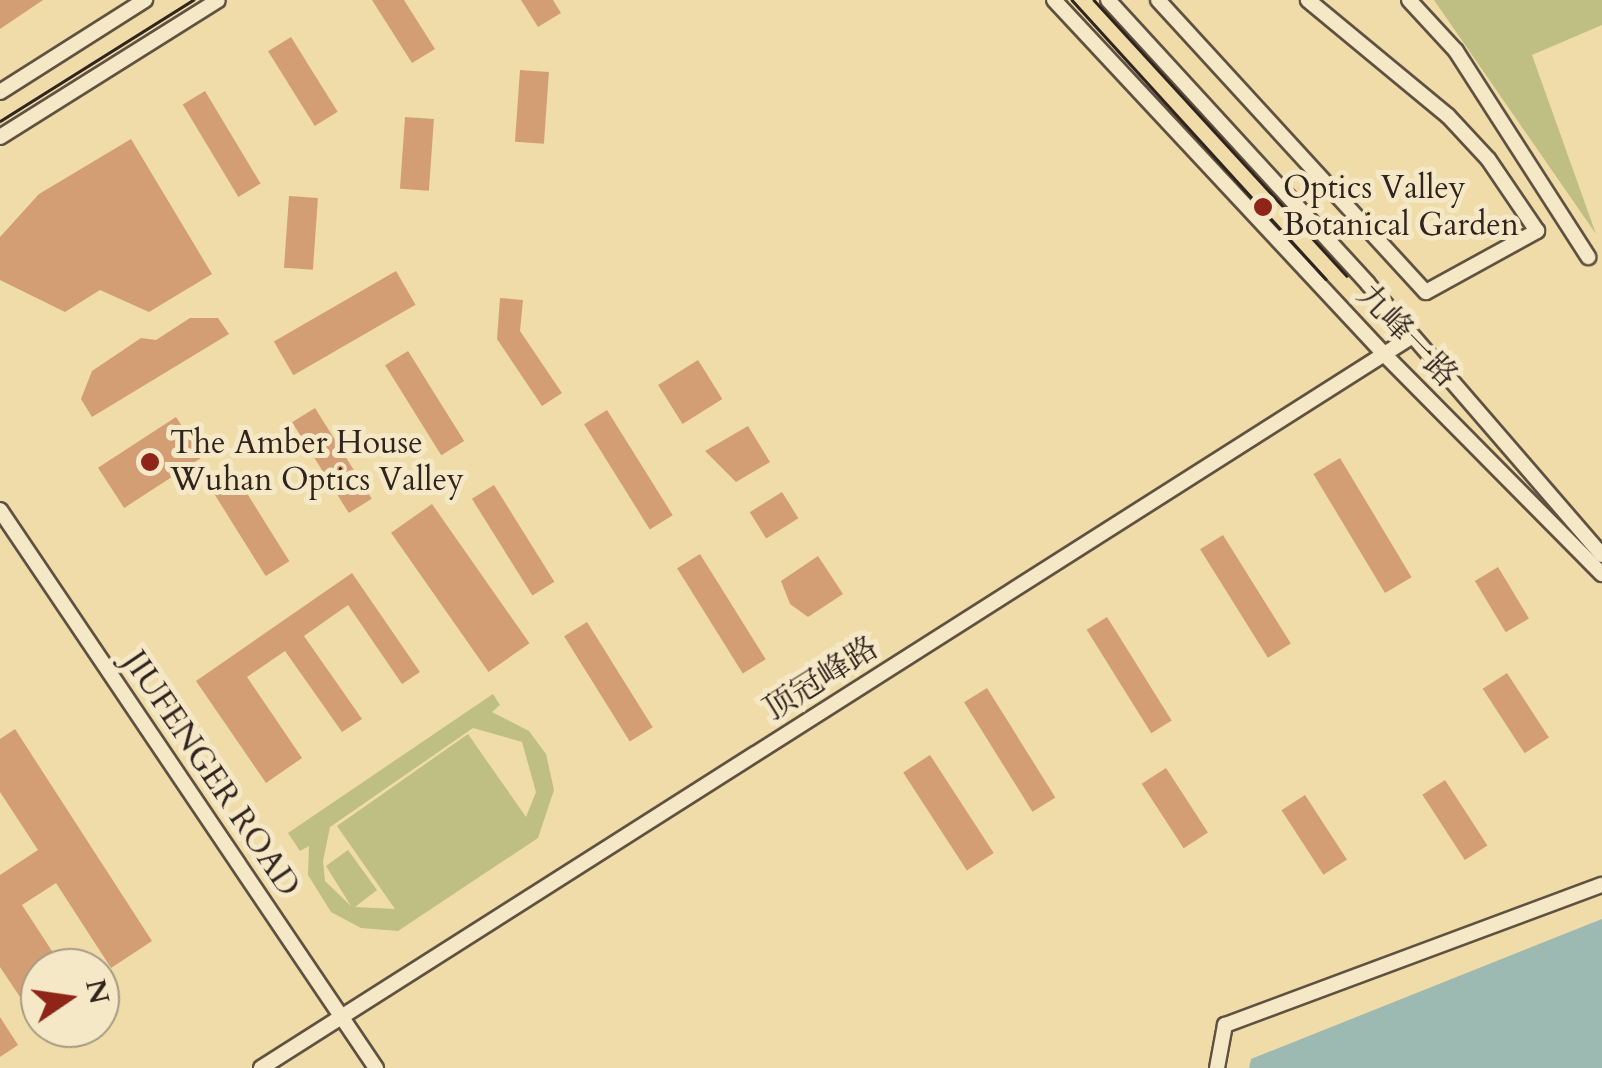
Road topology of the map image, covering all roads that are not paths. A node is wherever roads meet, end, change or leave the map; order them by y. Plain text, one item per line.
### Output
1 (144, 0) edge
2 (218, 0) edge
3 (1054, 0) edge
4 (1108, 0) edge
5 (1158, 0) edge
6 (1308, 0) edge
7 (1409, 0) edge
8 (0, 92) edge
9 (0, 137) edge
10 (1588, 257) dead end
11 (1411, 337) junction
12 (1384, 354) junction
13 (0, 510) edge
14 (1602, 555) edge
15 (1602, 574) edge
16 (1602, 885) edge
17 (340, 1016) junction
18 (261, 1068) edge
19 (376, 1068) edge
20 (1217, 1068) edge

1 - 8 street
2 - 9 street
3 - 12 street, 九峰一路
4 - 11 street, 九峰一路
5 - 6 street
7 - 10 street
11 - 12 street, 顶冠峰路
11 - 14 street, 九峰一路
12 - 15 street, 九峰一路
12 - 17 street, 顶冠峰路
13 - 17 street, JIUFENGER ROAD
16 - 20 street
17 - 18 street, 顶冠峰路
17 - 19 street, JIUFENGER ROAD

